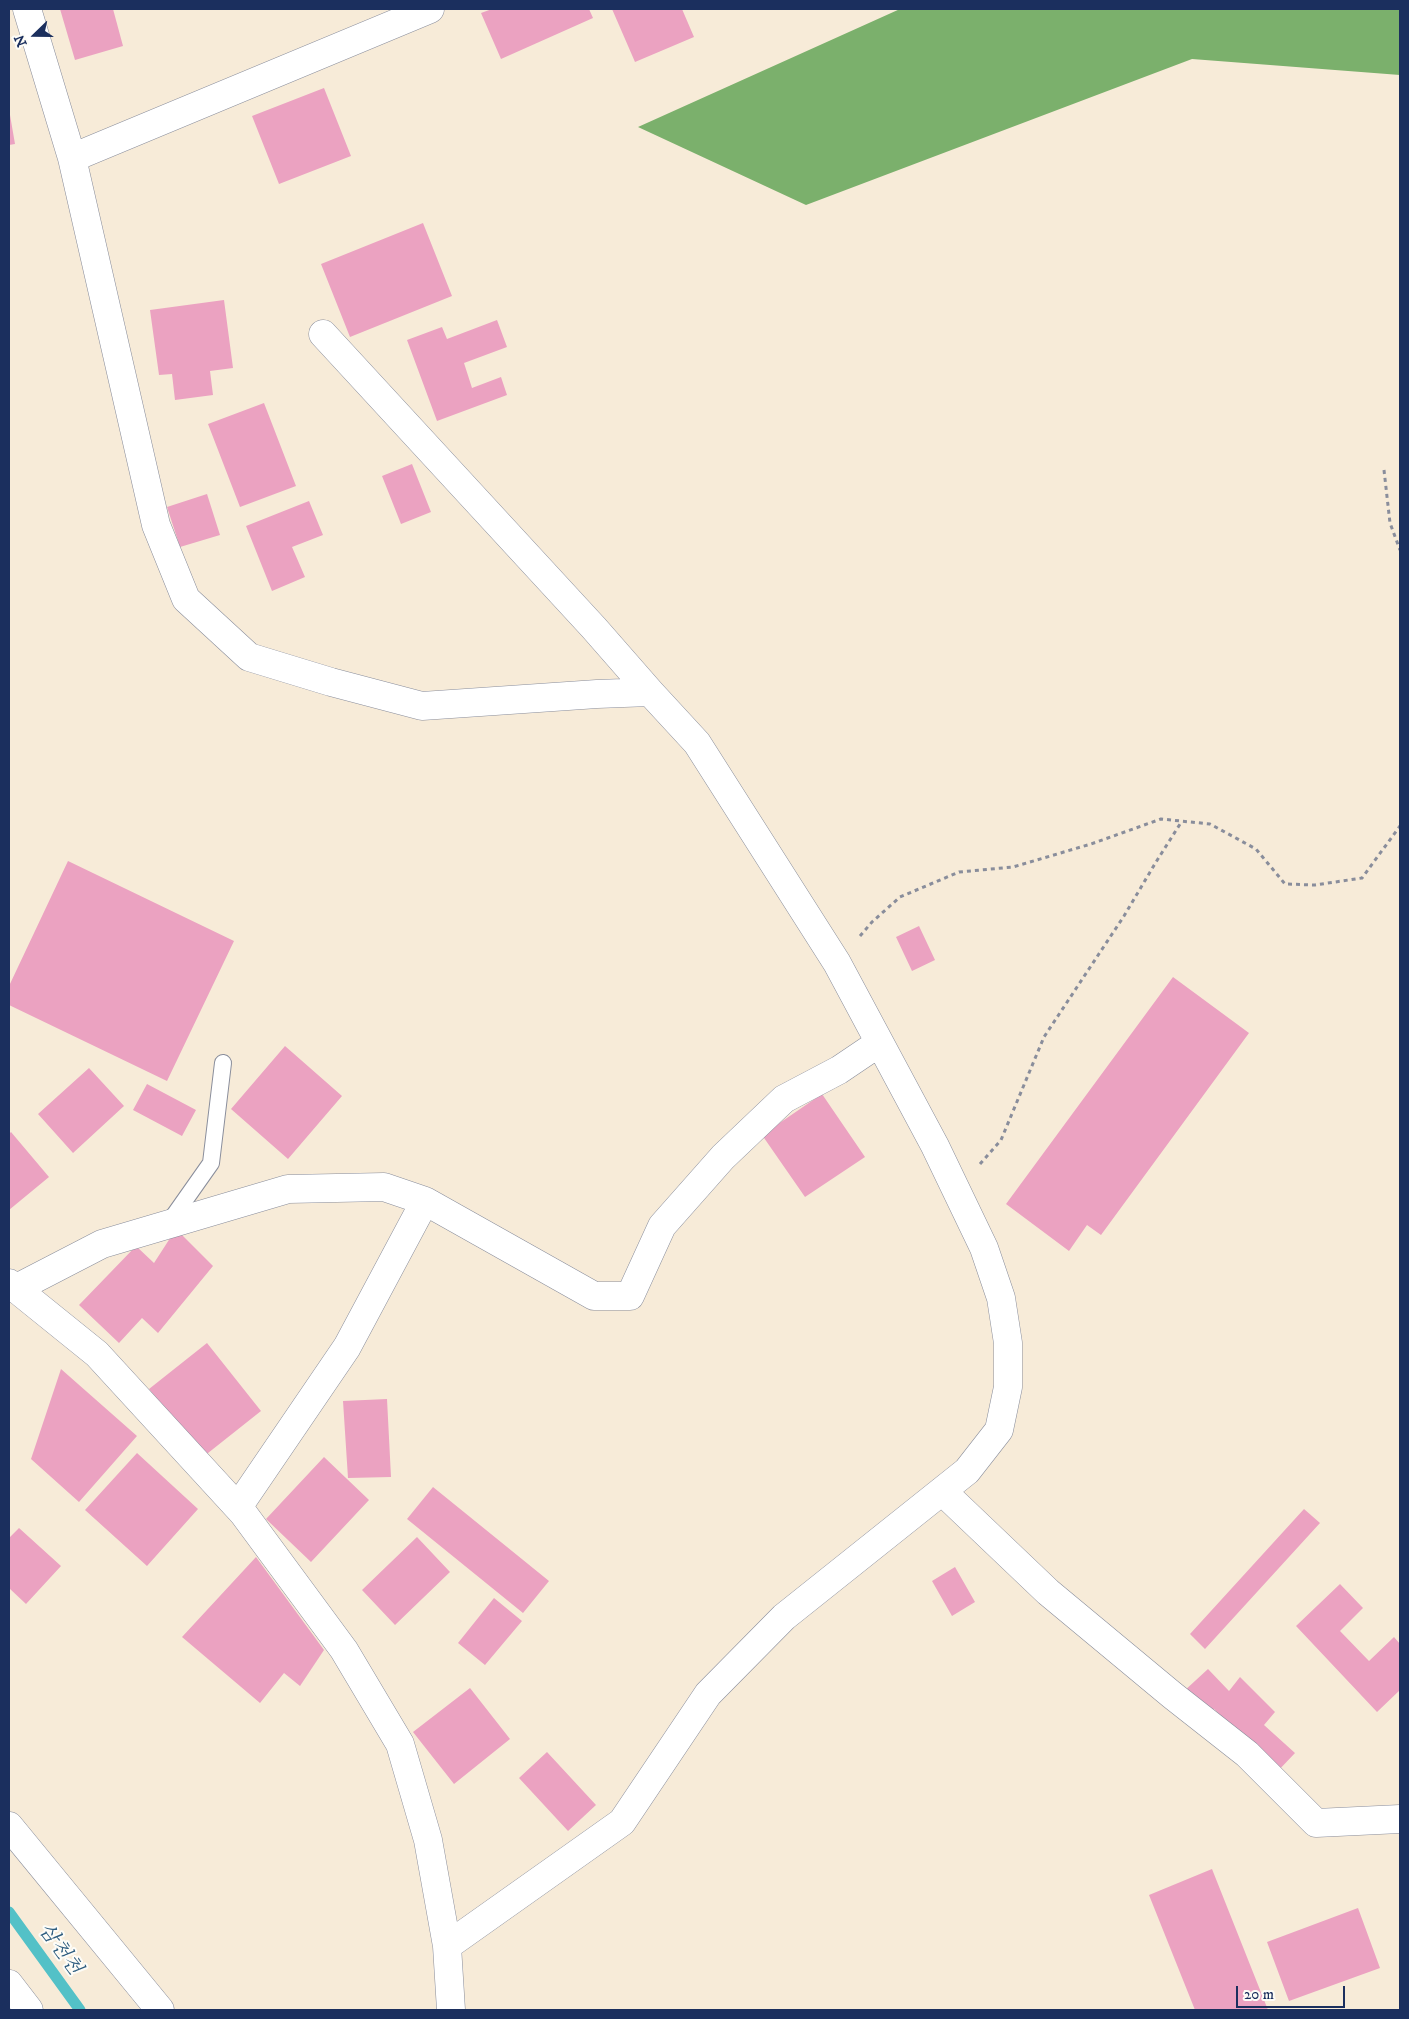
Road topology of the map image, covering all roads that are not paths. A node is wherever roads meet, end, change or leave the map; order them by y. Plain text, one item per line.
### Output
1 (27, 9) edge
2 (430, 9) edge
3 (72, 158) junction
4 (323, 334) dead end
5 (650, 692) junction
6 (880, 1043) junction
7 (223, 1063) dead end
8 (425, 1201) junction
9 (168, 1224) junction
10 (12, 1286) edge
11 (942, 1491) junction
12 (238, 1507) junction
13 (1400, 1818) edge
14 (9, 1826) edge
15 (447, 1946) junction
16 (9, 1984) edge
17 (29, 2010) edge
18 (160, 2010) edge
19 (451, 2010) edge

1 - 3 street
2 - 3 street
3 - 5 street
4 - 5 street
5 - 6 street
6 - 8 street
6 - 11 street
7 - 9 lane
8 - 9 street
8 - 12 street
9 - 10 street
10 - 12 street
11 - 13 street
11 - 15 street
12 - 15 street
14 - 18 street
15 - 19 street
16 - 17 street

